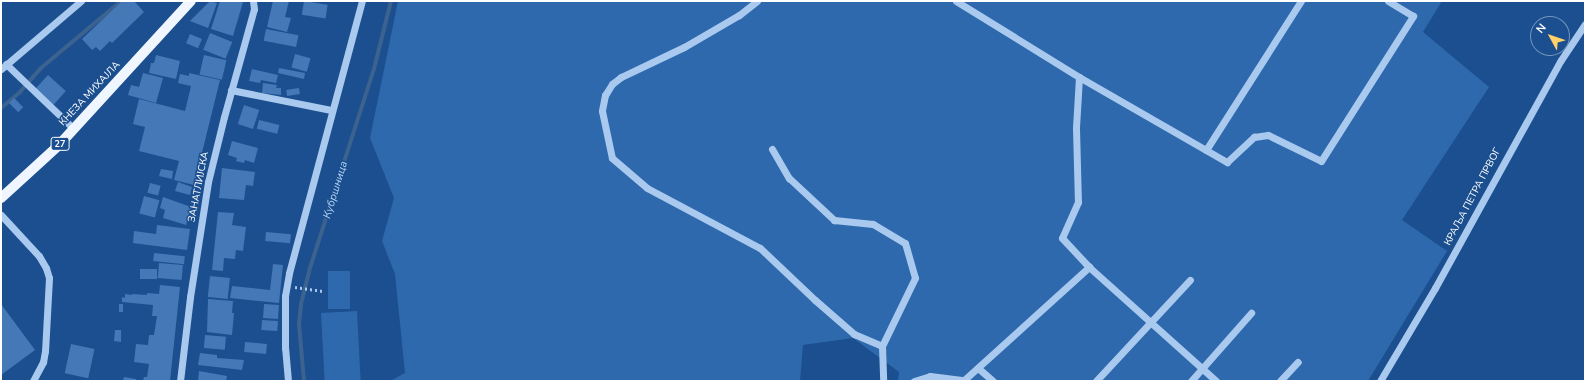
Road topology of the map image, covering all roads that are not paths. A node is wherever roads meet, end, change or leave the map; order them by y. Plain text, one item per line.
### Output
1 (82, 1) edge
2 (191, 1) edge
3 (253, 1) edge
4 (362, 1) edge
5 (757, 1) edge
6 (956, 1) edge
7 (1301, 1) edge
8 (1388, 1) edge
9 (1585, 24) edge
10 (3, 66) edge
11 (1079, 77) junction
12 (231, 90) junction
13 (332, 110) junction
14 (74, 129) junction
15 (772, 149) dead end
16 (1206, 150) junction
17 (1, 198) edge
18 (1, 215) edge
19 (1089, 267) junction
20 (1190, 280) dead end
21 (1251, 313) dead end
22 (1151, 323) junction
23 (882, 346) junction
24 (1298, 362) dead end
25 (978, 368) junction
26 (1202, 369) junction
27 (33, 381) edge
28 (180, 381) edge
29 (288, 381) edge
30 (883, 381) edge
31 (914, 381) edge
32 (993, 381) edge
33 (1096, 381) edge
34 (1191, 381) edge
35 (1216, 381) edge
36 (1280, 381) edge
37 (1380, 381) edge

1 - 10 street
2 - 14 main road, КНЕЗА МИХАЈЛА / 27
3 - 12 street, ЗАНАТЛИЈСКА
4 - 13 street
5 - 23 street
6 - 11 street
7 - 16 street
8 - 16 street
9 - 37 street, КРАЉА ПЕТРА ПРВОГ
10 - 14 street
11 - 16 street
11 - 19 street
12 - 13 street
12 - 28 street, ЗАНАТЛИЈСКА
13 - 29 street
14 - 17 main road, КНЕЗА МИХАЈЛА / 27
15 - 23 street
18 - 27 street
19 - 22 street
19 - 25 street
20 - 22 street
21 - 26 street
22 - 26 street
22 - 33 street
23 - 30 street
24 - 36 street
25 - 31 street
25 - 32 street
26 - 34 street
26 - 35 street

